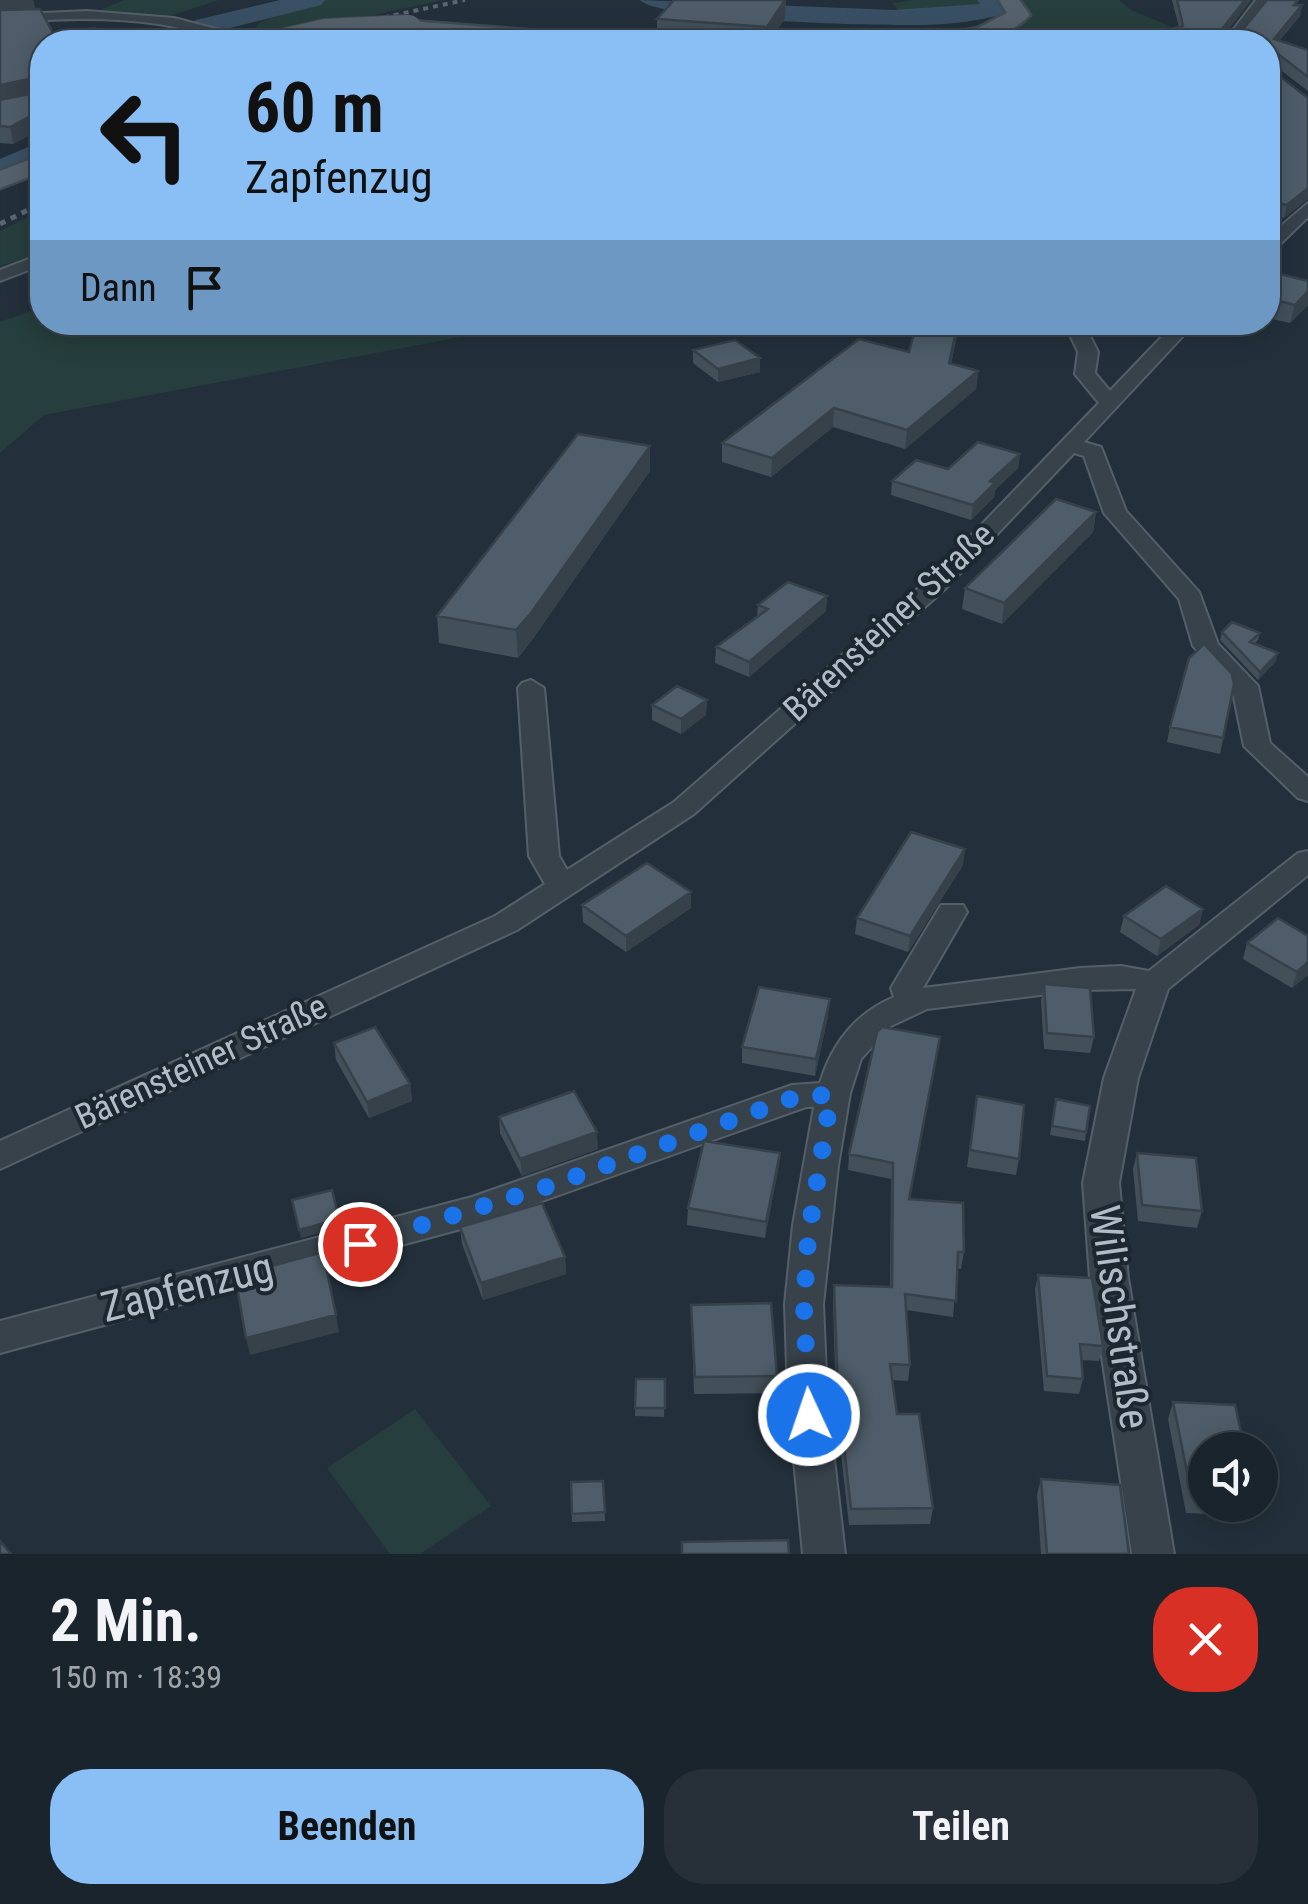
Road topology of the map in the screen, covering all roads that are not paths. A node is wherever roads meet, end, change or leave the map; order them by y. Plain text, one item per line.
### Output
1 (108, 0) edge
2 (1009, 0) edge
3 (1264, 0) edge
4 (75, 14) junction
5 (49, 16) junction
6 (0, 19) edge
7 (57, 29) edge
8 (210, 30) edge
9 (326, 30) edge
10 (435, 30) edge
11 (984, 30) edge
12 (1240, 30) edge
13 (30, 168) edge
14 (0, 180) edge
15 (1308, 208) edge
16 (1280, 235) edge
17 (30, 263) edge
18 (0, 273) edge
19 (1080, 335) edge
20 (1174, 335) edge
21 (1108, 401) junction
22 (1072, 445) junction
23 (531, 688) dead end
24 (1308, 792) edge
25 (1308, 860) edge
26 (562, 888) junction
27 (952, 912) dead end
28 (1154, 983) junction
29 (912, 1001) junction
30 (831, 1096) junction
31 (0, 1156) edge
32 (0, 1337) edge
33 (824, 1554) edge
34 (1153, 1554) edge

1 - 4 street
2 - 11 main road
3 - 12 street
4 - 5 street
4 - 8 street
5 - 6 street
5 - 7 street
9 - 10 main road, bridge
13 - 14 main road
15 - 16 street
17 - 18 street
19 - 21 street
20 - 21 street, Bärensteiner Straße
21 - 22 street, Bärensteiner Straße
22 - 24 street
22 - 26 street, Bärensteiner Straße
23 - 26 street
25 - 28 street
26 - 31 street, Bärensteiner Straße
27 - 29 street
28 - 29 street
28 - 34 street, Wilischstraße
29 - 30 street
30 - 32 street, Zapfenzug
30 - 33 street

